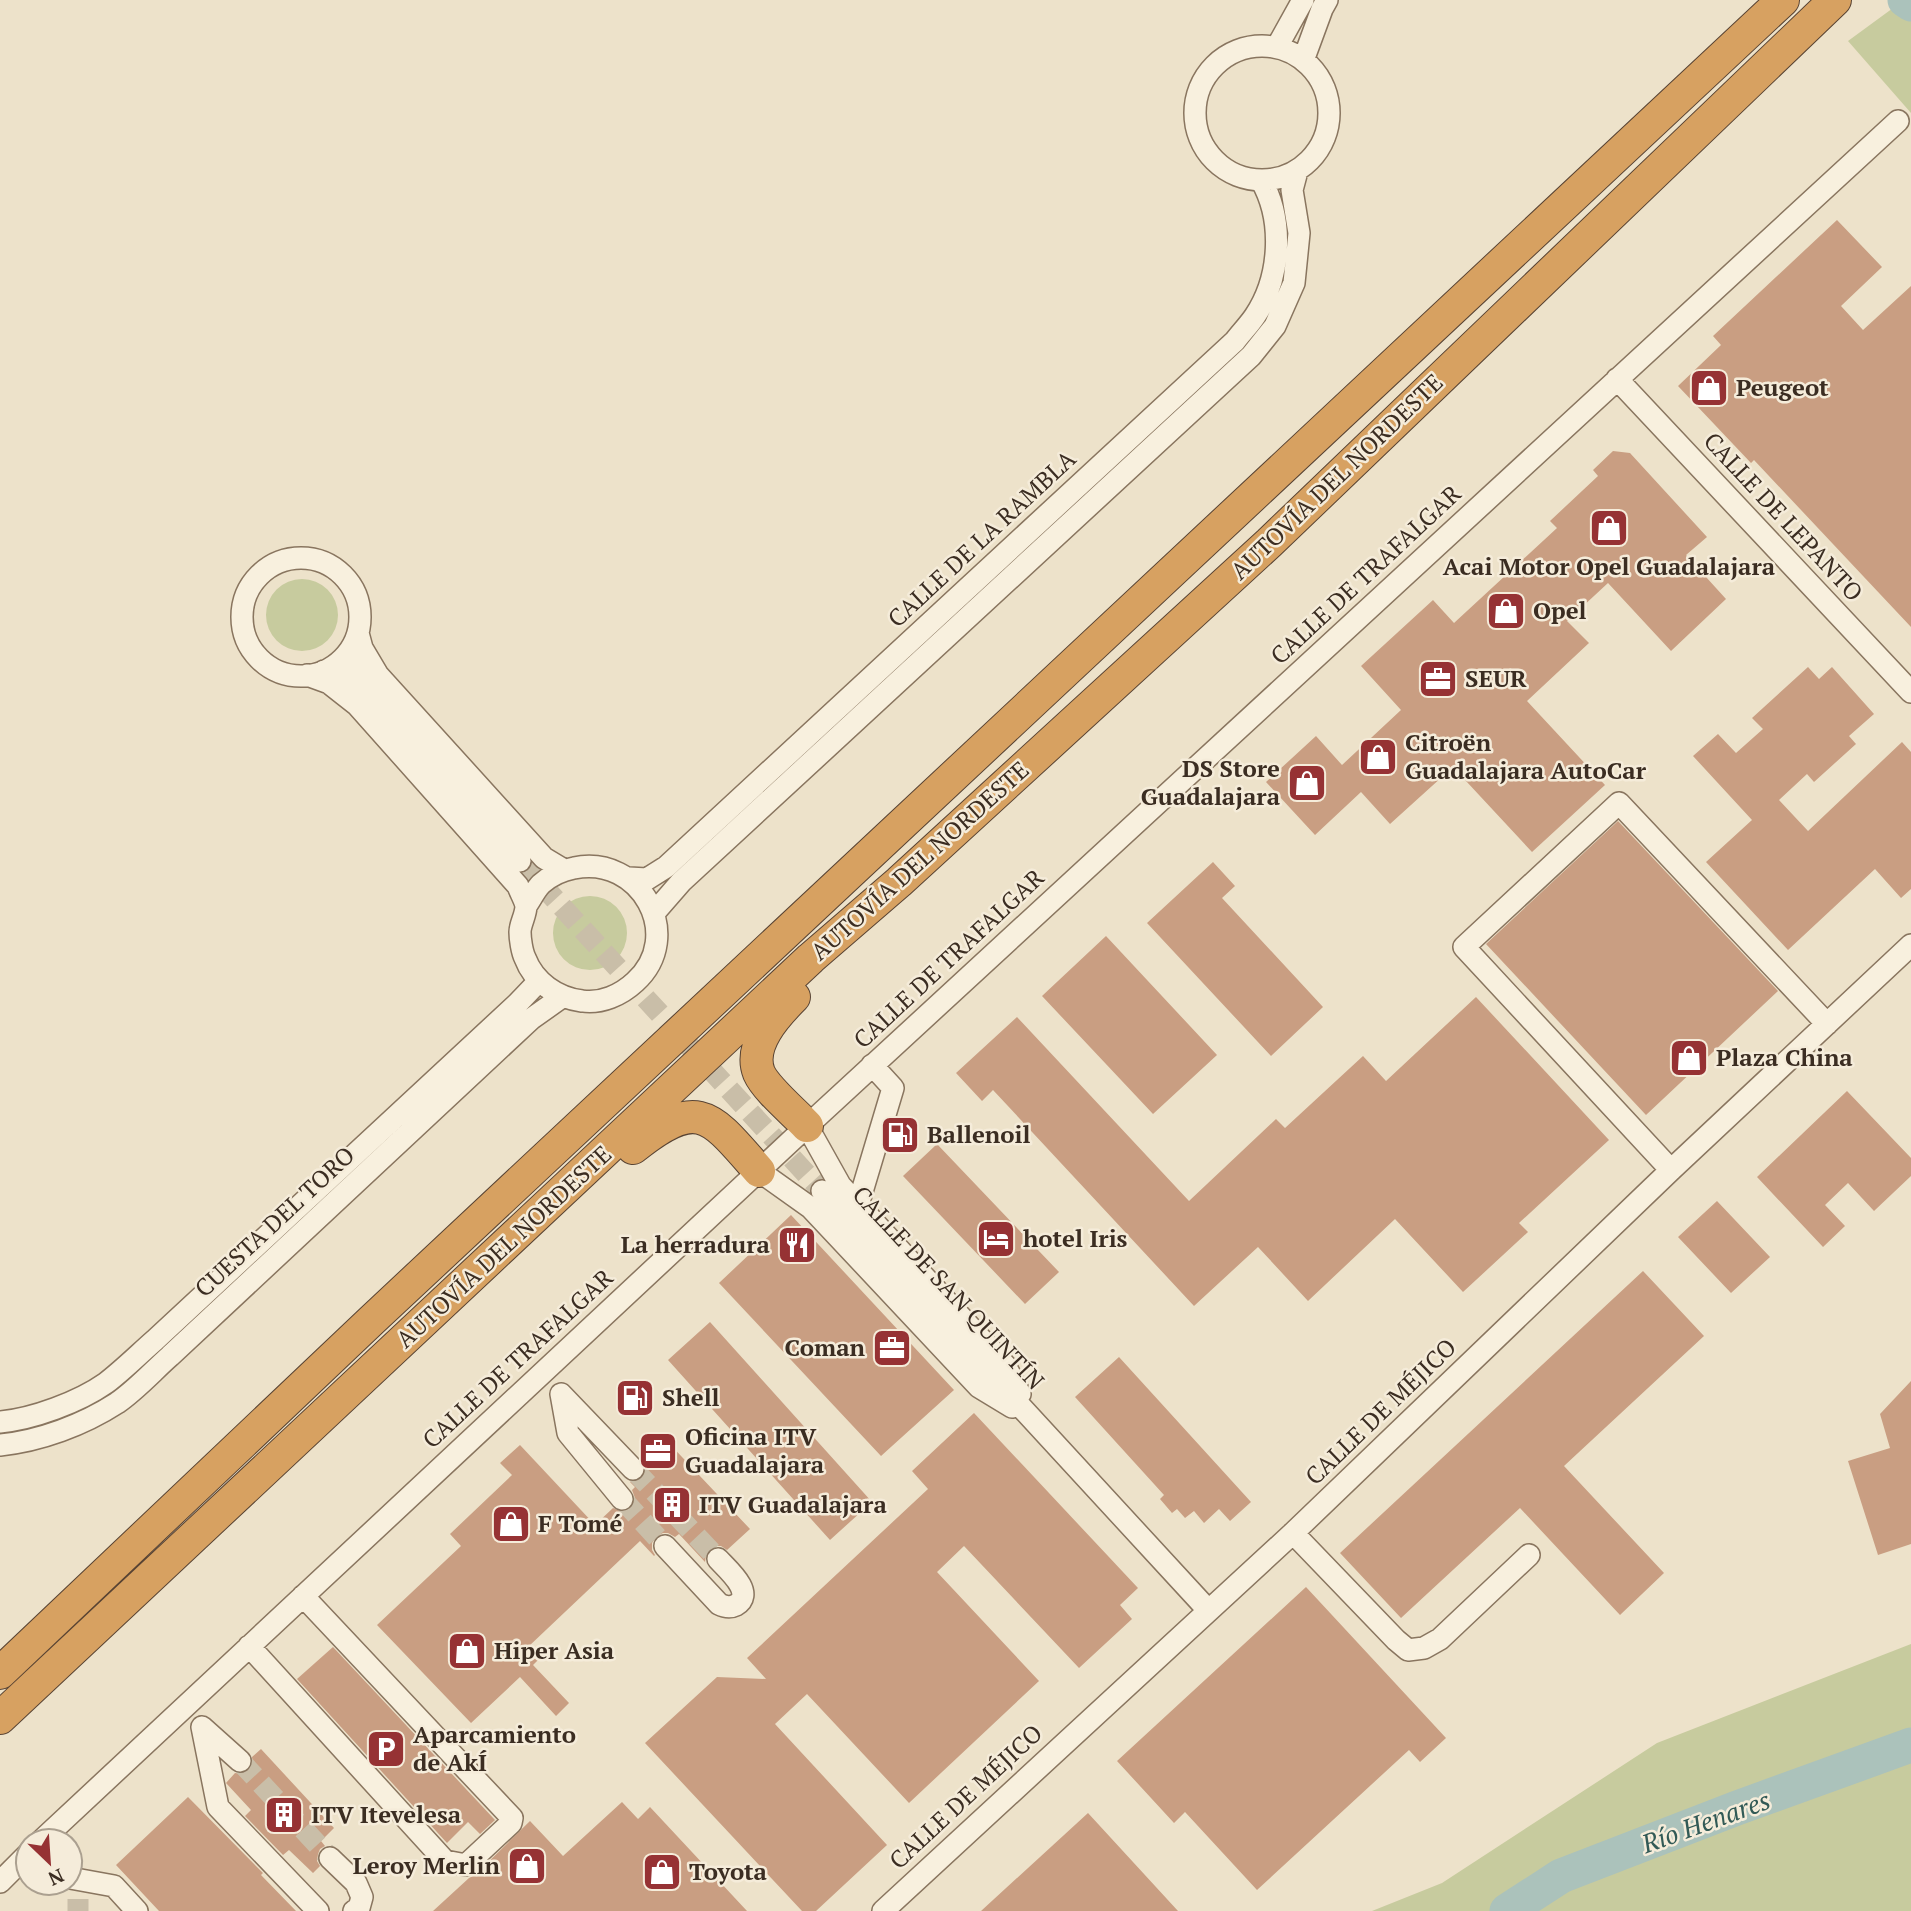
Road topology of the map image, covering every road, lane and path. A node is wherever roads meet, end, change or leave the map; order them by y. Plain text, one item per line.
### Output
1 (1303, 0) edge
2 (1327, 0) edge
3 (1783, 0) edge
4 (1835, 0) edge
5 (1848, 0) edge
6 (1278, 46) junction
7 (1304, 58) junction
8 (1743, 87) junction
9 (1898, 121) dead end
10 (1297, 171) junction
11 (1261, 180) junction
12 (1617, 379) junction
13 (356, 639) junction
14 (315, 673) junction
15 (370, 692) junction
16 (1911, 692) edge
17 (520, 861) tunnel mouth
18 (564, 870) junction
19 (629, 878) junction
20 (899, 882) junction
21 (526, 906) junction
22 (654, 913) junction
23 (1911, 945) edge
24 (539, 981) junction
25 (562, 997) junction
26 (1827, 1024) junction
27 (872, 1065) junction
28 (807, 1126) junction
29 (1671, 1170) junction
30 (759, 1171) junction
31 (822, 1191) tunnel mouth
32 (858, 1205) junction
33 (541, 1374) junction
34 (561, 1394) junction
35 (1035, 1421) junction
36 (0, 1422) edge
37 (0, 1445) edge
38 (633, 1469) tunnel mouth
39 (622, 1499) tunnel mouth
40 (1293, 1533) junction
41 (665, 1546) tunnel mouth
42 (1529, 1555) dead end
43 (718, 1559) tunnel mouth
44 (303, 1596) junction
45 (1208, 1610) junction
46 (36, 1639) junction
47 (249, 1646) junction
48 (59, 1663) junction
49 (0, 1665) edge
50 (0, 1673) edge
51 (188, 1703) junction
52 (0, 1718) edge
53 (202, 1727) junction
54 (240, 1761) tunnel mouth
55 (60, 1827) edge
56 (330, 1858) tunnel mouth
57 (14, 1868) edge
58 (0, 1882) edge
59 (84, 1886) edge
60 (137, 1911) edge
61 (318, 1911) edge
62 (355, 1911) edge
63 (883, 1911) edge

1 - 6 street
2 - 7 street
3 - 46 highway, AUTOVÍA DEL NORDESTE
4 - 8 highway, AUTOVÍA DEL NORDESTE
5 - 8 highway
6 - 7 street
6 - 11 street
7 - 10 street
8 - 20 highway, AUTOVÍA DEL NORDESTE
9 - 12 street, CALLE DE TRAFALGAR
10 - 11 street
10 - 22 street
11 - 19 street, CALLE DE LA RAMBLA
12 - 16 street, CALLE DE LEPANTO
12 - 27 street, CALLE DE TRAFALGAR
13 - 14 street
13 - 14 street
13 - 15 street
13 - 18 street
14 - 15 street
14 - 21 street
15 - 17 street
18 - 19 street
18 - 21 street
19 - 22 street
20 - 28 highway
20 - 48 highway, AUTOVÍA DEL NORDESTE
21 - 24 street
22 - 25 street
23 - 26 street, CALLE DE MÉJICO
24 - 25 street
24 - 36 street
25 - 37 street, CUESTA DEL TORO
26 - 29 street, CALLE DE MÉJICO
26 - 29 street
27 - 28 street, CALLE DE TRAFALGAR
27 - 32 street
28 - 30 street, CALLE DE TRAFALGAR
28 - 32 street, CALLE DE SAN QUINTÍN
29 - 40 street, CALLE DE MÉJICO
30 - 33 street, CALLE DE TRAFALGAR
30 - 35 street, CALLE DE SAN QUINTÍN
30 - 48 highway
31 - 35 street, CALLE DE SAN QUINTÍN
32 - 35 street, CALLE DE SAN QUINTÍN
33 - 34 street
33 - 44 street, CALLE DE TRAFALGAR
34 - 38 street
34 - 39 street
35 - 45 street, CALLE DE SAN QUINTÍN
40 - 42 street
40 - 45 street, CALLE DE MÉJICO
41 - 43 street
44 - 47 street, CALLE DE TRAFALGAR
44 - 47 street
45 - 63 street, CALLE DE MÉJICO
46 - 49 highway
46 - 50 highway, AUTOVÍA DEL NORDESTE
47 - 51 street, CALLE DE TRAFALGAR
48 - 52 highway, AUTOVÍA DEL NORDESTE
51 - 53 street
51 - 55 street, CALLE DE TRAFALGAR
53 - 54 street
53 - 61 street
56 - 62 street
57 - 58 street
59 - 60 street

